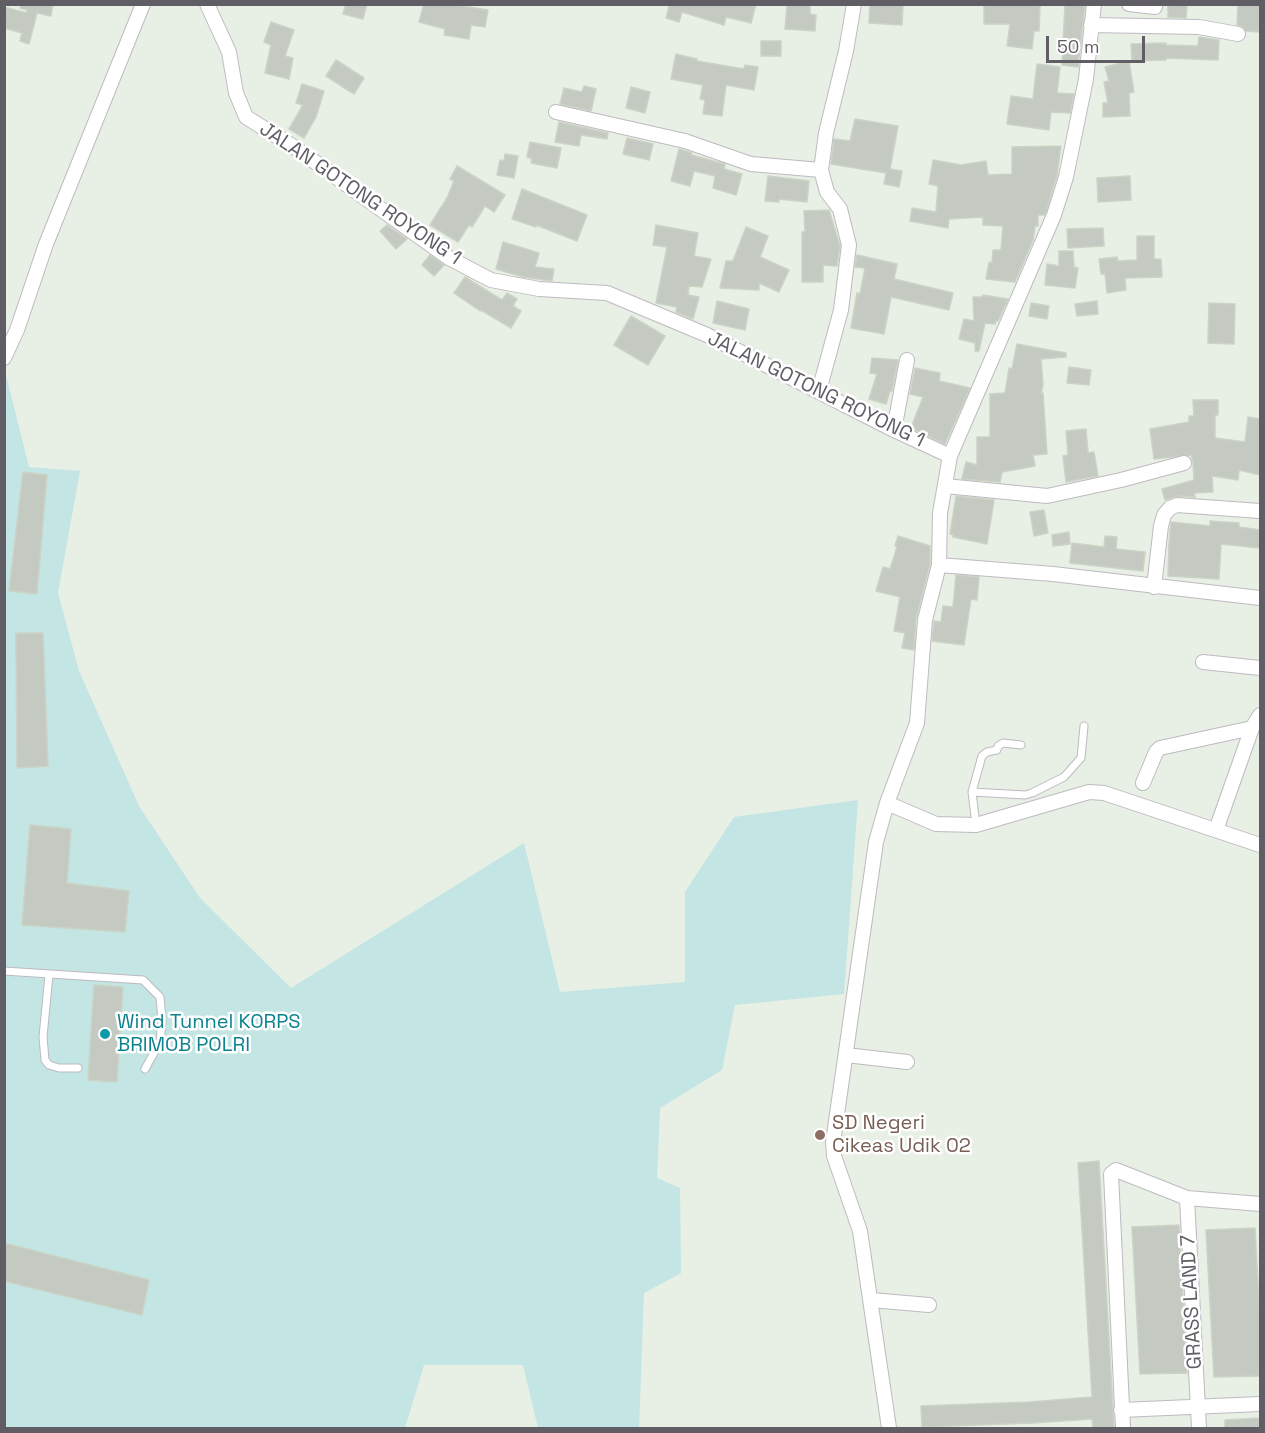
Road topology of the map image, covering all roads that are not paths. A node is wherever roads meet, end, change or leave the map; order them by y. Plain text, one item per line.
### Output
1 (143, 4) edge
2 (207, 4) edge
3 (854, 4) edge
4 (1094, 4) edge
5 (1129, 4) edge
6 (1155, 7) dead end
7 (1091, 25) junction
8 (1238, 34) dead end
9 (556, 112) dead end
10 (821, 170) junction
11 (4, 358) edge
12 (908, 360) dead end
13 (819, 391) junction
14 (894, 430) junction
15 (950, 456) junction
16 (1184, 463) dead end
17 (945, 486) junction
18 (1260, 511) edge
19 (939, 565) junction
20 (1154, 586) junction
21 (1260, 598) edge
22 (1203, 662) dead end
23 (1260, 668) edge
24 (1260, 715) edge
25 (1084, 726) dead end
26 (1252, 728) junction
27 (1021, 745) dead end
28 (1143, 783) dead end
29 (972, 792) junction
30 (887, 803) junction
31 (976, 825) junction
32 (1216, 831) junction
33 (1260, 845) edge
34 (4, 971) edge
35 (50, 975) junction
36 (846, 1055) junction
37 (907, 1062) dead end
38 (78, 1068) dead end
39 (145, 1069) dead end
40 (1187, 1198) junction
41 (1260, 1204) edge
42 (871, 1300) junction
43 (929, 1305) dead end
44 (1260, 1404) edge
45 (1198, 1406) junction
46 (1121, 1410) junction
47 (889, 1428) edge
48 (1123, 1428) edge
49 (1199, 1428) edge

1 - 11 street
2 - 13 street, JALAN GOTONG ROYONG 1
3 - 10 street
4 - 7 street
5 - 6 street
7 - 8 street
7 - 15 street
9 - 10 street
10 - 13 street
12 - 14 street
13 - 14 street, JALAN GOTONG ROYONG 1
14 - 15 street, JALAN GOTONG ROYONG 1
15 - 17 street
16 - 17 street
17 - 19 street
18 - 20 street
19 - 20 street
19 - 30 street
20 - 21 street
22 - 23 street
24 - 26 street
25 - 29 lane
26 - 28 street
26 - 32 street
27 - 29 lane
29 - 31 lane
30 - 31 street
30 - 36 street
31 - 32 street
32 - 33 street
34 - 35 lane
35 - 38 lane
35 - 39 lane
36 - 37 street
36 - 42 street
40 - 41 street
40 - 45 street, GRASS LAND 7
40 - 46 street
42 - 43 street
42 - 47 street
44 - 45 street
45 - 46 street
45 - 49 street, GRASS LAND 7
46 - 48 street

